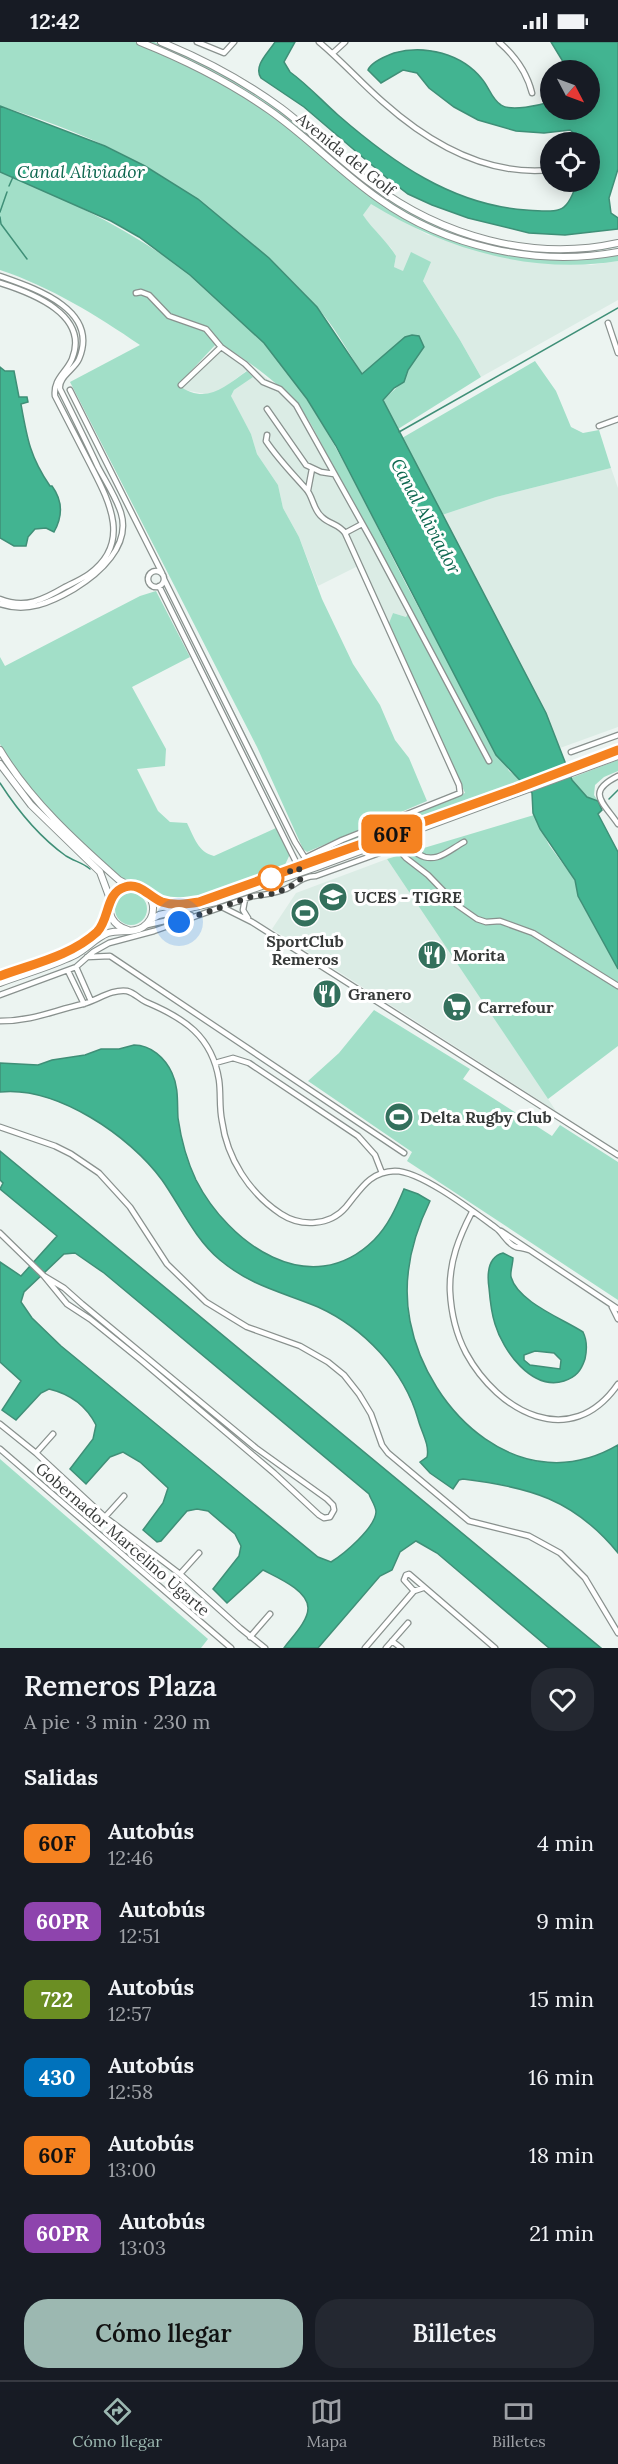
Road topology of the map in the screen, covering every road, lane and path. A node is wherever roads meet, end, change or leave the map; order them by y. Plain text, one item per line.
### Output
1 (140, 42) edge
2 (161, 42) edge
3 (197, 42) edge
4 (234, 42) edge
5 (318, 42) edge
6 (345, 42) edge
7 (499, 42) edge
8 (333, 53) junction
9 (532, 93) dead end
10 (540, 170) edge
11 (618, 243) edge
12 (618, 252) edge
13 (0, 276) edge
14 (0, 283) edge
15 (136, 293) dead end
16 (608, 323) dead end
17 (221, 347) junction
18 (618, 353) edge
19 (181, 385) dead end
20 (70, 390) dead end
21 (267, 409) dead end
22 (618, 420) edge
23 (600, 426) dead end
24 (267, 435) dead end
25 (312, 469) junction
26 (334, 474) junction
27 (308, 490) junction
28 (114, 523) junction
29 (123, 524) junction
30 (362, 524) junction
31 (345, 532) junction
32 (112, 540) junction
33 (119, 543) junction
34 (163, 576) junction
35 (159, 586) junction
36 (0, 599) edge
37 (0, 604) edge
38 (225, 702) junction
39 (219, 705) junction
40 (618, 735) edge
41 (0, 750) edge
42 (618, 750) edge
43 (571, 752) dead end
44 (618, 756) edge
45 (489, 761) dead end
46 (0, 764) edge
47 (576, 770) junction
48 (618, 776) edge
49 (516, 792) junction
50 (273, 798) junction
51 (267, 801) junction
52 (618, 824) edge
53 (465, 842) dead end
54 (396, 847) junction
55 (305, 858) junction
56 (317, 867) junction
57 (300, 874) junction
58 (310, 876) junction
59 (131, 886) junction
60 (149, 895) junction
61 (246, 899) junction
62 (110, 903) junction
63 (222, 907) junction
64 (197, 915) junction
65 (150, 920) junction
66 (252, 922) junction
67 (144, 926) junction
68 (128, 930) junction
69 (87, 957) junction
70 (76, 968) junction
71 (69, 971) junction
72 (1, 980) edge
73 (618, 986) edge
74 (8, 993) junction
75 (0, 995) edge
76 (91, 1001) junction
77 (84, 1004) junction
78 (0, 1021) edge
79 (215, 1063) junction
80 (0, 1127) edge
81 (404, 1153) dead end
82 (618, 1155) edge
83 (382, 1173) junction
84 (472, 1212) junction
85 (0, 1233) edge
86 (44, 1276) junction
87 (611, 1305) junction
88 (618, 1309) edge
89 (86, 1312) junction
90 (618, 1319) edge
91 (165, 1372) junction
92 (161, 1377) junction
93 (618, 1384) edge
94 (0, 1424) edge
95 (53, 1434) dead end
96 (251, 1443) junction
97 (0, 1449) edge
98 (245, 1449) junction
99 (36, 1453) junction
100 (124, 1496) dead end
101 (105, 1517) junction
102 (199, 1553) dead end
103 (180, 1574) junction
104 (423, 1588) junction
105 (414, 1590) junction
106 (270, 1614) dead end
107 (408, 1623) dead end
108 (618, 1632) edge
109 (250, 1637) junction
110 (392, 1641) junction
111 (231, 1648) edge
112 (265, 1648) edge
113 (365, 1648) edge
114 (386, 1648) edge
115 (401, 1648) edge
116 (495, 1648) edge

1 - 12 main road, Avenida del Golf
2 - 11 main road, Avenida del Golf
3 - 4 street
5 - 8 street
6 - 8 street
7 - 9 street
8 - 10 street
13 - 29 street
14 - 28 street
15 - 17 street
16 - 18 street
17 - 19 street
17 - 26 street
20 - 34 street
21 - 25 street
22 - 23 street
24 - 27 street
25 - 26 street
25 - 27 street
26 - 30 street
27 - 31 street
28 - 29 street
28 - 32 street
29 - 33 street
30 - 31 street
30 - 45 street
31 - 55 street
32 - 33 street
32 - 36 street
33 - 37 street
34 - 35 street
34 - 35 street
34 - 38 street
35 - 39 street
38 - 39 street
38 - 50 street
39 - 51 street
40 - 43 street
41 - 59 main road
42 - 47 main road
44 - 47 main road
46 - 62 main road
47 - 49 main road
48 - 52 street
49 - 56 main road
49 - 57 main road
50 - 51 street
50 - 55 street
51 - 57 street
53 - 54 street
54 - 58 street
54 - 73 street
55 - 57 street
56 - 57 main road
56 - 58 street
57 - 58 street
57 - 60 main road
57 - 61 street
57 - 65 main road
59 - 60 main road
59 - 62 main road
60 - 65 main road
61 - 63 street
61 - 66 street
62 - 68 main road
62 - 72 main road
63 - 64 street
63 - 66 street
64 - 67 street
64 - 69 street
65 - 67 main road
66 - 82 street
67 - 68 main road
68 - 72 main road
69 - 70 street
69 - 81 street
70 - 71 street
70 - 76 street
71 - 74 street
71 - 77 street
72 - 74 street
74 - 75 street
76 - 77 street
76 - 79 street
77 - 78 street
79 - 83 street
79 - 83 street
80 - 108 street
83 - 84 street
84 - 87 street
84 - 93 street
85 - 86 street
86 - 89 street
86 - 89 street
87 - 88 street
87 - 90 street
89 - 91 street
89 - 92 street
91 - 92 street
91 - 96 street
92 - 98 street
94 - 99 street
95 - 99 street
96 - 98 street
96 - 98 street
97 - 111 street, Gobernador Marcelino Ugarte
99 - 101 street
100 - 101 street
101 - 103 street
102 - 103 street
103 - 109 street
104 - 105 street
104 - 105 street
104 - 116 street
105 - 113 street
106 - 109 street
107 - 110 street
109 - 112 street
110 - 114 street
110 - 115 street

